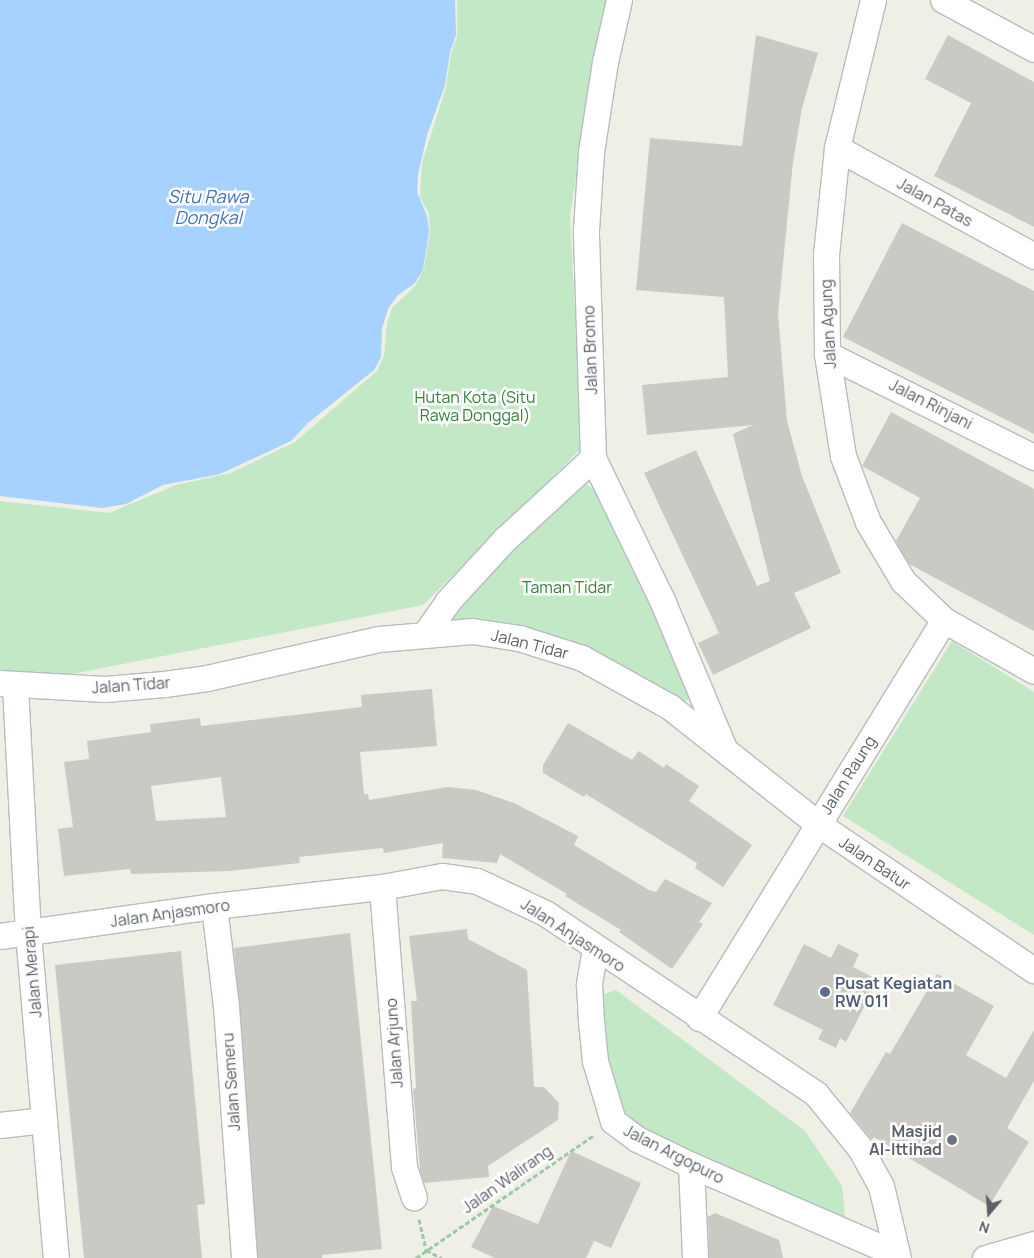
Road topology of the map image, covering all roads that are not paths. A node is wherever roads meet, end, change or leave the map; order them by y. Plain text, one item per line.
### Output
1 (619, 0) edge
2 (873, 0) edge
3 (944, 0) edge
4 (1034, 49) edge
5 (837, 148) junction
6 (1034, 256) edge
7 (827, 354) junction
8 (1034, 457) edge
9 (593, 458) junction
10 (944, 620) junction
11 (424, 634) junction
12 (1034, 671) edge
13 (7, 685) edge
14 (723, 746) junction
15 (818, 824) junction
16 (382, 888) junction
17 (214, 906) junction
18 (28, 933) junction
19 (0, 936) edge
20 (595, 949) junction
21 (1034, 970) edge
22 (699, 1018) junction
23 (44, 1120) junction
24 (0, 1125) edge
25 (691, 1165) junction
26 (414, 1196) road end
27 (1034, 1244) edge
28 (897, 1256) edge
29 (56, 1258) edge
30 (244, 1258) edge
31 (695, 1258) edge
32 (985, 1258) edge

1 - 9 street, Jalan Bromo
2 - 5 street, Jalan Agung
3 - 4 street
5 - 6 street, Jalan Patas
5 - 7 street, Jalan Agung
7 - 8 street, Jalan Rinjani
7 - 10 street, Jalan Agung
9 - 11 street
9 - 14 street
10 - 12 street
10 - 15 street, Jalan Raung
11 - 13 street, Jalan Tidar
11 - 14 street, Jalan Tidar
13 - 18 street, Jalan Merapi
14 - 15 street, Jalan Batur
15 - 21 street, Jalan Batur
15 - 22 street, Jalan Raung
16 - 17 street, Jalan Anjasmoro
16 - 20 street, Jalan Anjasmoro
16 - 26 street, Jalan Arjuno
17 - 18 street, Jalan Anjasmoro
17 - 30 street, Jalan Semeru
18 - 19 street, Jalan Anjasmoro
18 - 23 street, Jalan Merapi
20 - 22 street, Jalan Anjasmoro
20 - 25 street, Jalan Argopuro
22 - 28 street, Jalan Anjasmoro
23 - 24 street
23 - 29 street, Jalan Merapi
25 - 28 street, Jalan Argopuro
25 - 31 street
27 - 32 street

